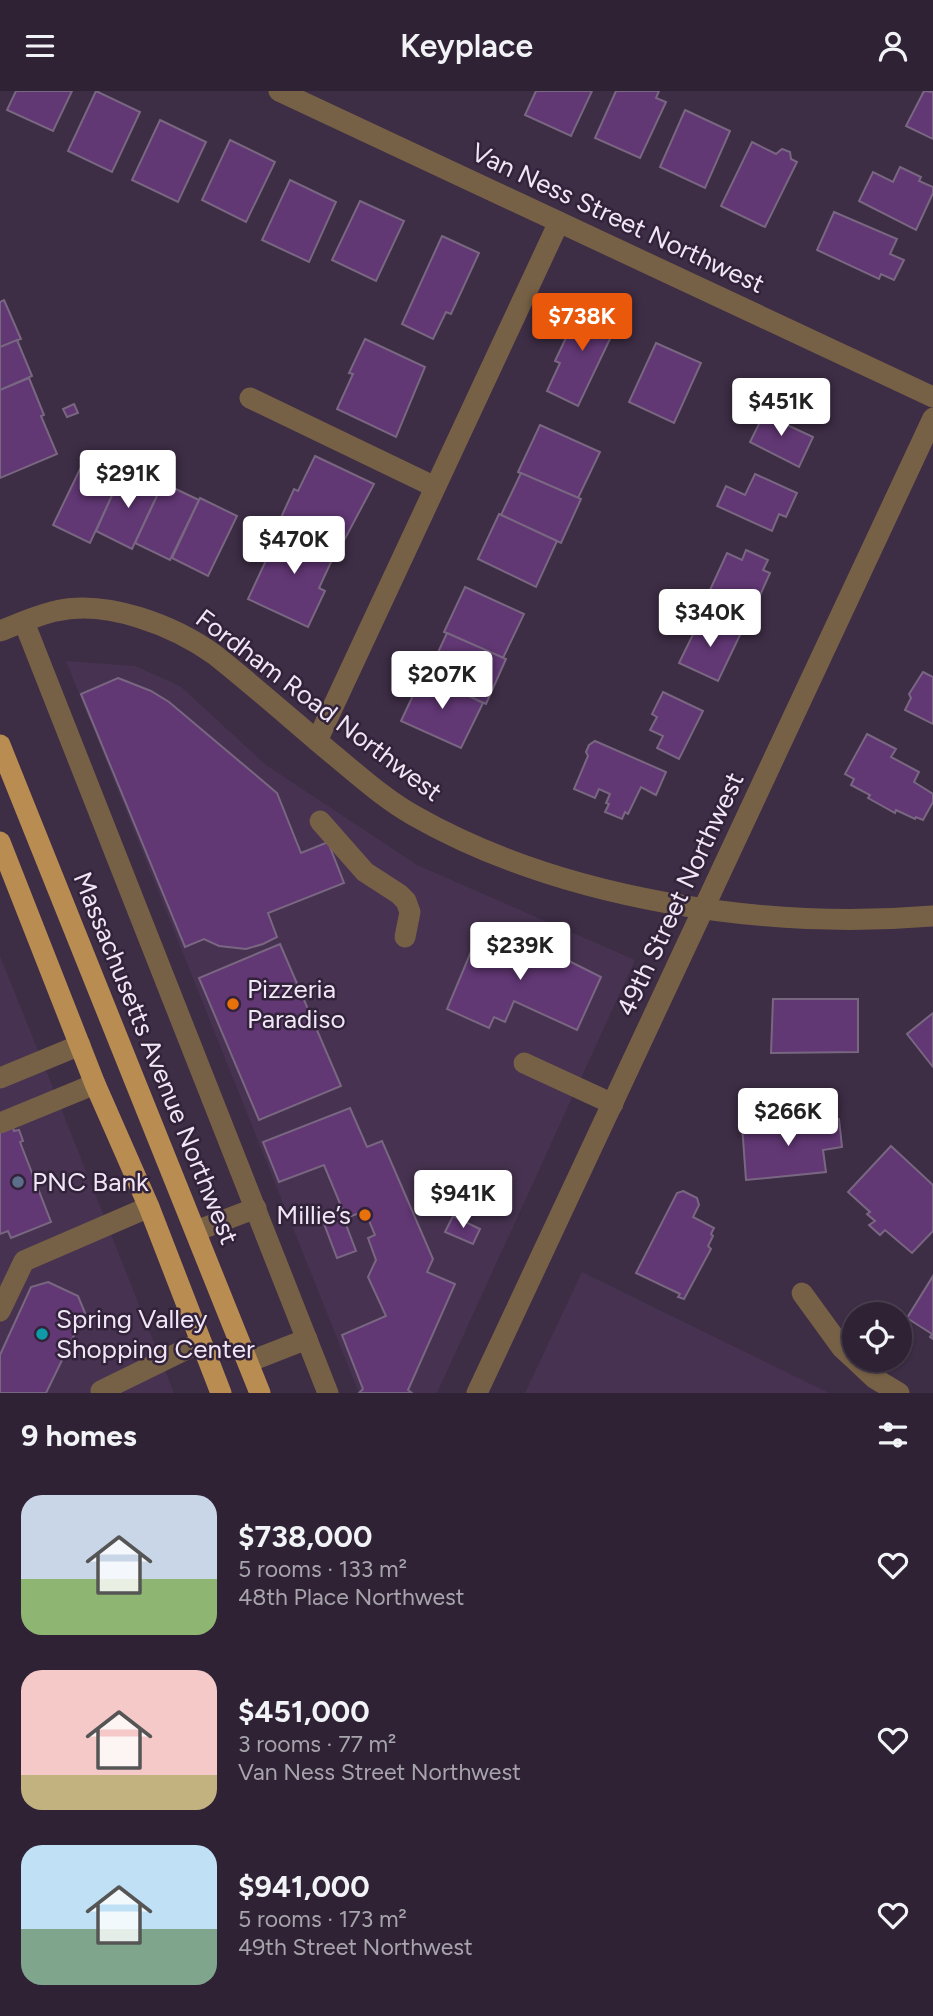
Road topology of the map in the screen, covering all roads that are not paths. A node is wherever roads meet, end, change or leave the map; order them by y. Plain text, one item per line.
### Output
1 (279, 91) edge
2 (559, 222) junction
3 (933, 397) edge
4 (250, 398) dead end
5 (933, 418) edge
6 (436, 487) junction
7 (24, 622) junction
8 (0, 631) edge
9 (317, 741) junction
10 (0, 745) edge
11 (320, 821) dead end
12 (0, 842) edge
13 (704, 908) junction
14 (933, 916) edge
15 (405, 937) dead end
16 (80, 1045) junction
17 (524, 1063) dead end
18 (0, 1078) edge
19 (95, 1084) junction
20 (613, 1104) junction
21 (0, 1123) edge
22 (149, 1207) junction
23 (256, 1208) junction
24 (196, 1231) junction
25 (9, 1267) edge
26 (802, 1293) dead end
27 (0, 1311) edge
28 (307, 1339) junction
29 (201, 1342) junction
30 (842, 1348) edge
31 (248, 1362) junction
32 (868, 1372) edge
33 (101, 1391) edge
34 (221, 1393) edge
35 (260, 1393) edge
36 (328, 1393) edge
37 (477, 1393) edge
38 (899, 1393) edge

1 - 2 street, Van Ness Street Northwest
2 - 3 street, Van Ness Street Northwest
2 - 6 street
4 - 6 street
5 - 13 street, 49th Street Northwest
6 - 9 street
7 - 8 street, Fordham Road Northwest
7 - 9 street, Fordham Road Northwest
7 - 23 street
9 - 13 street, Fordham Road Northwest
10 - 24 main road, Massachusetts Avenue Northwest
11 - 15 street
12 - 16 main road
13 - 14 street, Fordham Road Northwest
13 - 20 street, 49th Street Northwest
16 - 18 street
16 - 19 main road
17 - 20 street
19 - 21 street
19 - 22 main road
20 - 37 street, 49th Street Northwest
22 - 25 street
22 - 29 main road
23 - 24 street
23 - 28 street
24 - 31 main road, Massachusetts Avenue Northwest
25 - 27 street
26 - 30 street
28 - 31 street
28 - 36 street
29 - 33 street
29 - 34 main road
31 - 35 main road, Massachusetts Avenue Northwest
32 - 38 street

